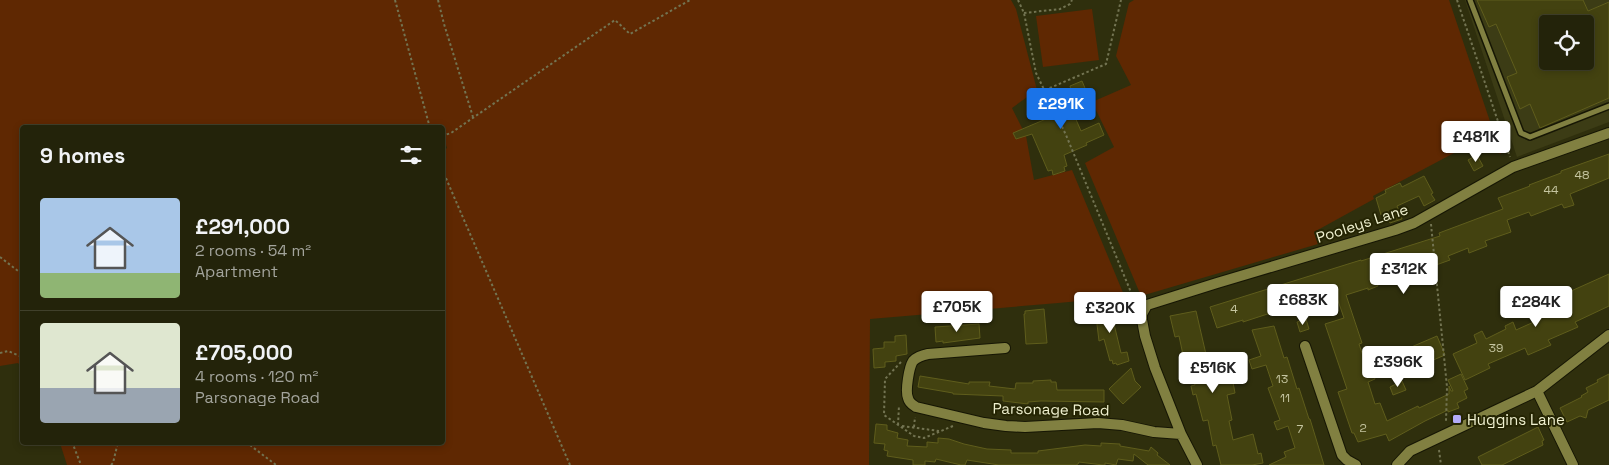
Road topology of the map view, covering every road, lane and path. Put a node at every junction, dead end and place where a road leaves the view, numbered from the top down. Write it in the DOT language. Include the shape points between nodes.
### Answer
graph roads {
  1 [pos="395,0"];
  2 [pos="438,0"];
  3 [pos="690,0"];
  4 [pos="1018,0"];
  5 [pos="1072,0"];
  6 [pos="1121,0"];
  7 [pos="1457,0"];
  8 [pos="1470,0"];
  9 [pos="1024,13"];
  10 [pos="1045,90"];
  11 [pos="1609,106"];
  12 [pos="473,117"];
  13 [pos="429,125"];
  14 [pos="1609,133"];
  15 [pos="445,135"];
  16 [pos="1513,167"];
  17 [pos="445,178"];
  18 [pos="1430,214"];
  19 [pos="0,257"];
  20 [pos="20,272"];
  21 [pos="1144,310"];
  22 [pos="1609,335"];
  23 [pos="1305,346"];
  24 [pos="1005,348"];
  25 [pos="0,353"];
  26 [pos="20,356"];
  27 [pos="1536,392"];
  28 [pos="899,426"];
  29 [pos="941,431"];
  30 [pos="1181,434"];
  31 [pos="1442,435"];
  32 [pos="73,445"];
  33 [pos="117,445"];
  34 [pos="250,445"];
  35 [pos="272,464"];
  36 [pos="81,465"];
  37 [pos="111,465"];
  38 [pos="276,465"];
  39 [pos="570,465"];
  40 [pos="1196,465"];
  41 [pos="1356,465"];
  42 [pos="1397,465"];
  43 [pos="1441,465"];
  44 [pos="1573,465"];
  1 -- 13 [label="path"];
  2 -- 12 [label="path"];
  3 -- 12 [label="path" via="630,34 616,20"];
  4 -- 9 [label="path"];
  5 -- 9 [label="path" via="1060,8"];
  6 -- 10 [label="path" via="1106,64"];
  7 -- 16 [label="path"];
  8 -- 11 [label="lane" via="1521,133 1530,138"];
  9 -- 10 [label="path" via="1036,73"];
  10 -- 21 [label="path" via="1135,302"];
  12 -- 15 [label="path"];
  14 -- 16 [label="street, Pooleys Lane"];
  16 -- 18 [label="street, Pooleys Lane"];
  17 -- 39 [label="path"];
  18 -- 21 [label="street, Pooleys Lane" via="1395,230 1162,300 1147,305"];
  18 -- 31 [label="path" via="1447,387"];
  19 -- 20 [label="path"];
  21 -- 30 [label="street" via="1145,336"];
  22 -- 27 [label="street"];
  23 -- 41 [label="street" via="1342,455"];
  24 -- 30 [label="street, Parsonage Road" via="919,357 910,370 909,401 916,407 998,425 1025,427 1098,423"];
  25 -- 26 [label="path" via="8,351"];
  27 -- 31 [label="street"];
  27 -- 44 [label="street"];
  28 -- 29 [label="path"];
  30 -- 40 [label="street"];
  31 -- 42 [label="street" via="1410,451"];
  31 -- 43 [label="path"];
  32 -- 36 [label="path"];
  33 -- 37 [label="path"];
  34 -- 35 [label="path"];
  35 -- 38 [label="path"];
}
